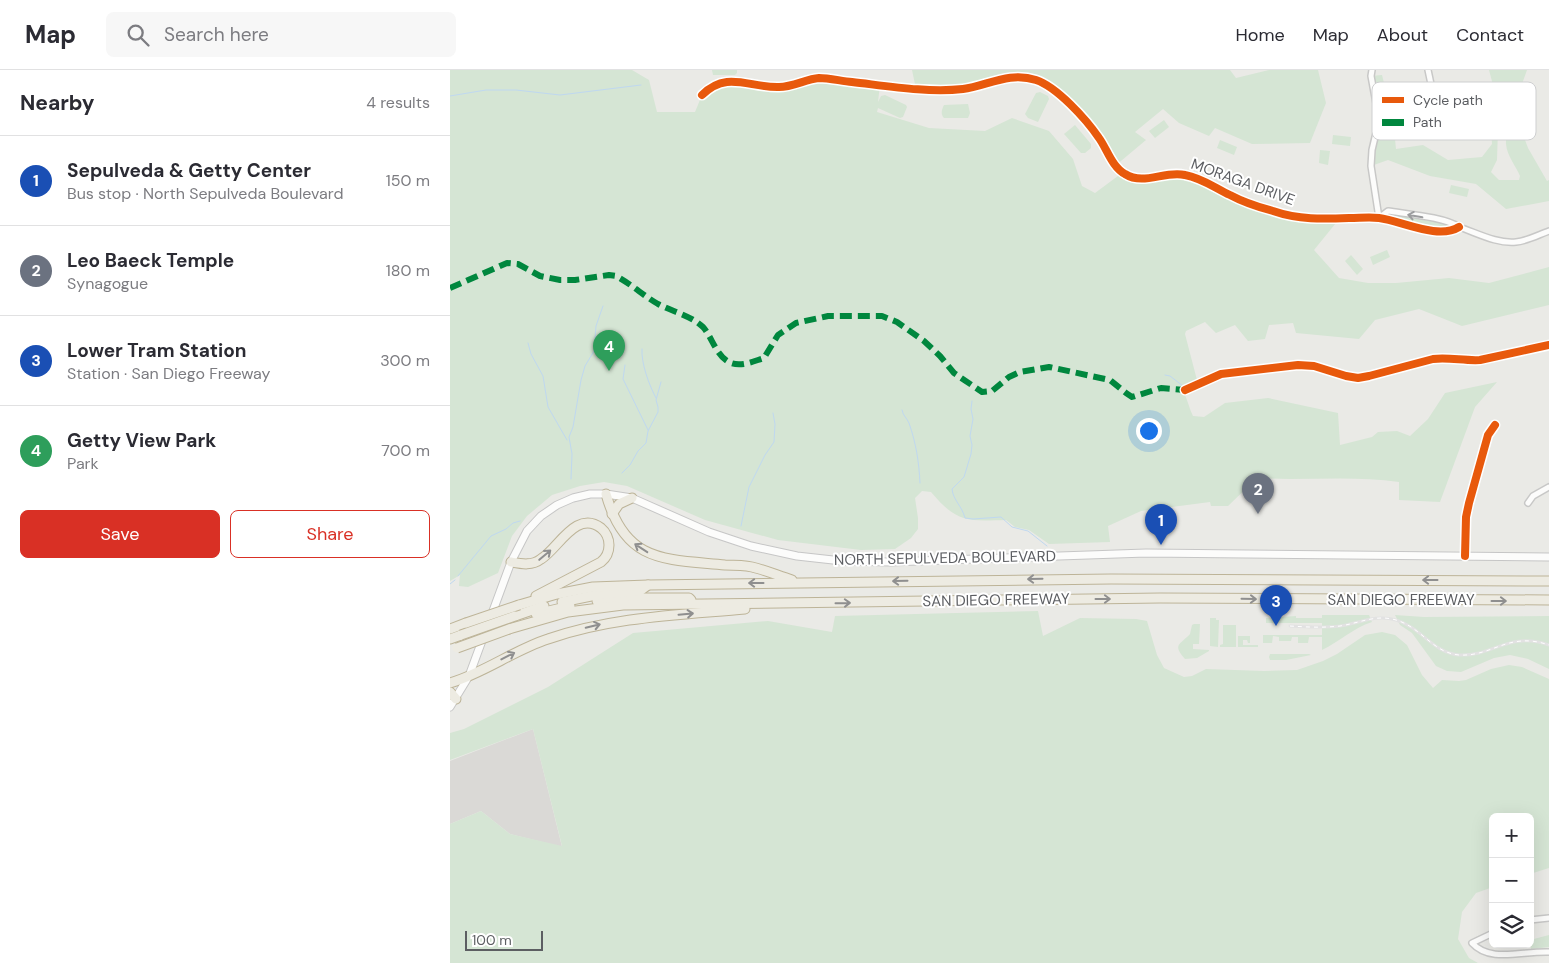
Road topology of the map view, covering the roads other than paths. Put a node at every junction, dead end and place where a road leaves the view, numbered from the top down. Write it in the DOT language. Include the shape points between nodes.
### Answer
graph roads {
  1 [pos="702,95"];
  2 [pos="1374,140"];
  3 [pos="1378,218"];
  4 [pos="1459,227"];
  5 [pos="1549,231"];
  6 [pos="1549,345"];
  7 [pos="1185,390"];
  8 [pos="1495,425"];
  9 [pos="1549,487"];
  10 [pos="606,494"];
  11 [pos="632,498"];
  12 [pos="1528,503"];
  13 [pos="612,514"];
  14 [pos="1465,556"];
  15 [pos="1549,557"];
  16 [pos="511,562"];
  17 [pos="1549,581"];
  18 [pos="802,583"];
  19 [pos="648,585"];
  20 [pos="1549,600"];
  21 [pos="807,603"];
  22 [pos="518,605"];
  23 [pos="512,622"];
  24 [pos="450,629"];
  25 [pos="455,643"];
  26 [pos="469,676"];
  27 [pos="450,683"];
  28 [pos="452,699"];
  29 [pos="1549,918"];
  30 [pos="1534,920"];
  31 [pos="1489,935"];
  32 [pos="1549,952"];
  33 [pos="1486,958"];
  34 [pos="1509,961"];
  1 -- 3 [label="street, MORAGA DRIVE" via="718,82 730,80 778,87 818,78 916,89 964,89 1022,77 1052,87 1098,137 1115,166 1132,178 1186,175 1274,212 1305,219"];
  2 -- 3 [label="street" via="1371,166"];
  3 -- 4 [label="street, MORAGA DRIVE" via="1437,231 1453,231"];
  4 -- 3 [label="street, MORAGA DRIVE, one-way" via="1454,223 1388,211"];
  4 -- 5 [label="street, MORAGA DRIVE" via="1503,242 1526,240"];
  6 -- 7 [label="street" via="1480,360 1433,359 1358,378 1306,365 1221,374"];
  8 -- 14 [label="street" via="1488,435 1468,503"];
  9 -- 12 [label="street" via="1533,496"];
  10 -- 11 [label="main road, NORTH SEPULVEDA BOULEVARD"];
  10 -- 13 [label="highway"];
  10 -- 16 [label="main road, NORTH SEPULVEDA BOULEVARD" via="573,498 549,510 527,531"];
  11 -- 13 [label="highway" via="623,501"];
  11 -- 14 [label="main road, NORTH SEPULVEDA BOULEVARD" via="744,544 797,556 842,561 1146,552"];
  18 -- 13 [label="highway, one-way" via="752,567 657,556 628,538"];
  14 -- 15 [label="main road, NORTH SEPULVEDA BOULEVARD"];
  16 -- 22 [label="highway, one-way" via="527,564 541,560 580,524 599,527 609,543 606,556 598,565"];
  16 -- 26 [label="main road, NORTH SEPULVEDA BOULEVARD"];
  17 -- 18 [label="highway, SAN DIEGO FREEWAY, one-way" via="1062,579"];
  18 -- 19 [label="highway, SAN DIEGO FREEWAY, one-way"];
  19 -- 22 [label="highway, SAN DIEGO FREEWAY" via="593,588"];
  19 -- 23 [label="highway" via="640,591 596,595 550,605"];
  21 -- 20 [label="highway, SAN DIEGO FREEWAY, one-way" via="1200,598"];
  21 -- 23 [label="highway, SAN DIEGO FREEWAY" via="603,606"];
  26 -- 21 [label="highway, one-way" via="534,644 601,624"];
  22 -- 24 [label="highway, SAN DIEGO FREEWAY, bridge"];
  23 -- 25 [label="highway, SAN DIEGO FREEWAY, bridge"];
  23 -- 25 [label="highway, bridge"];
  26 -- 27 [label="highway"];
  26 -- 28 [label="main road, NORTH SEPULVEDA BOULEVARD"];
  29 -- 30 [label="street"];
  31 -- 33 [label="street" via="1472,943"];
  32 -- 34 [label="street"];
}
